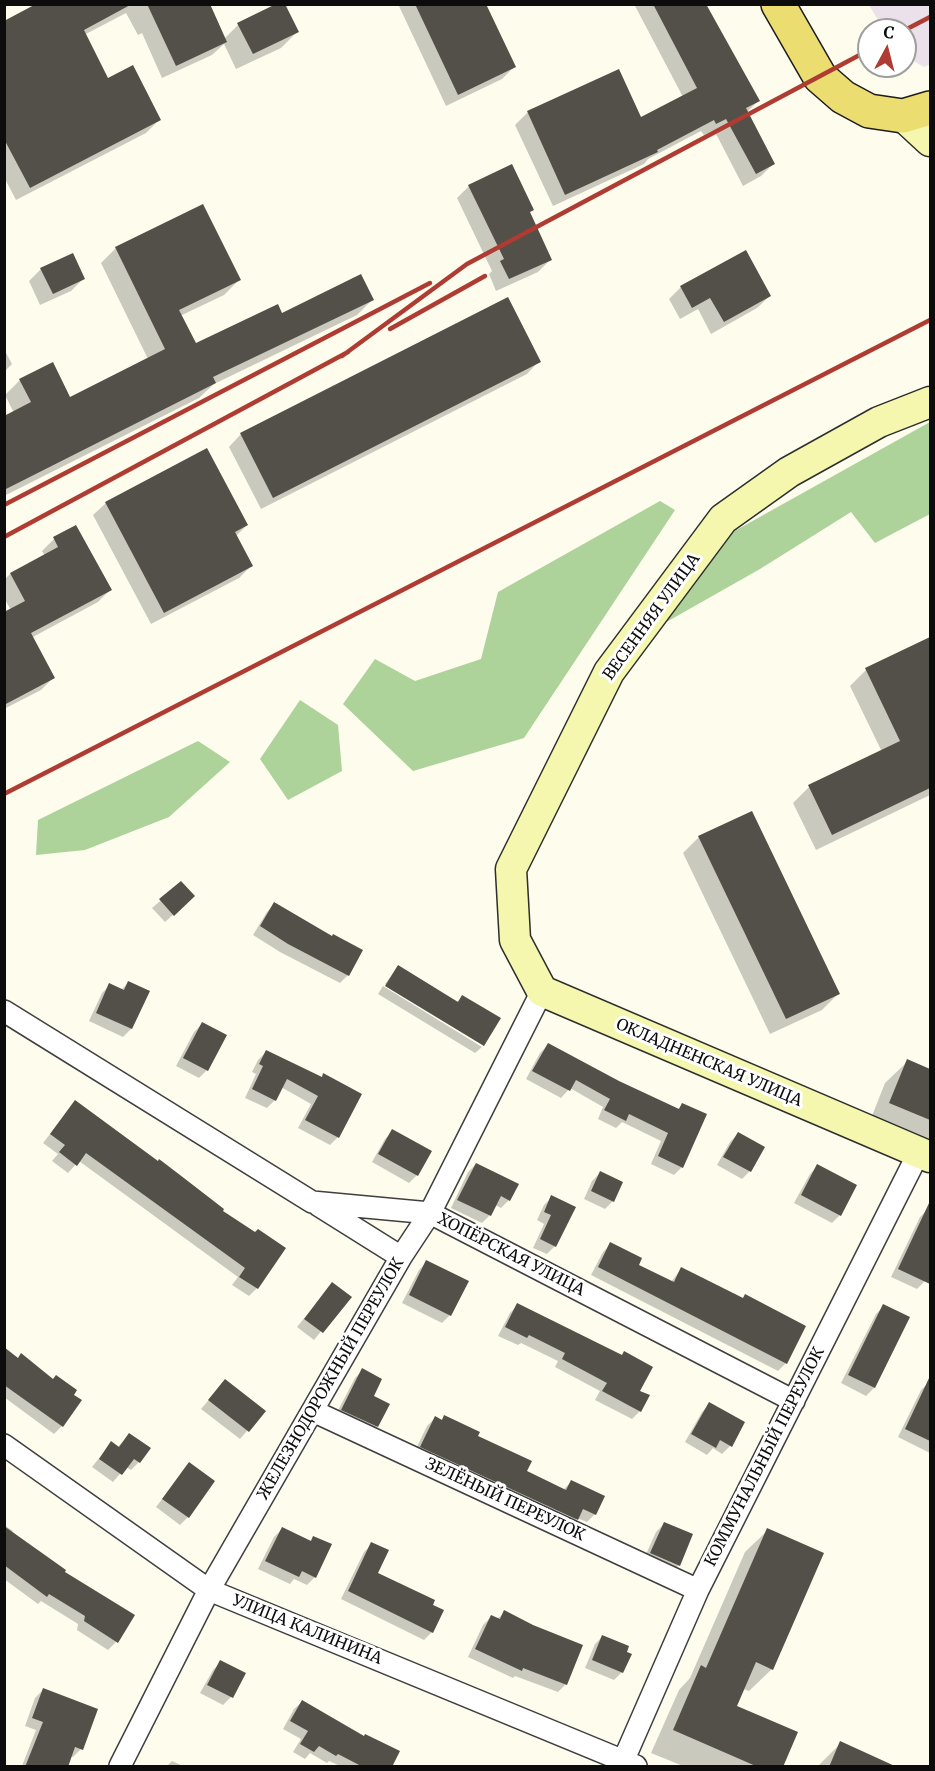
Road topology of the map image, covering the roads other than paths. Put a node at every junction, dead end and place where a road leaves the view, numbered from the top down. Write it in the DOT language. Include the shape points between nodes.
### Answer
graph roads {
  1 [pos="778,4"];
  2 [pos="917,112"];
  3 [pos="930,141"];
  4 [pos="930,402"];
  5 [pos="542,991"];
  6 [pos="4,1011"];
  7 [pos="925,1155"];
  8 [pos="312,1202"];
  9 [pos="430,1213"];
  10 [pos="401,1257"];
  11 [pos="794,1401"];
  12 [pos="313,1411"];
  13 [pos="4,1445"];
  14 [pos="209,1590"];
  15 [pos="698,1590"];
  16 [pos="627,1765"];
  17 [pos="120,1767"];
  1 -- 2 [label="main road" via="820,77 843,97 868,111"];
  2 -- 3 [label="main road"];
  4 -- 5 [label="main road, ВЕСЕННЯЯ УЛИЦА" via="879,422 789,472 723,519 609,672 511,869 515,940"];
  5 -- 7 [label="main road, ОКЛАДНЕНСКАЯ УЛИЦА"];
  5 -- 9 [label="street, ЖЕЛЕЗНОДОРОЖНЫЙ ПЕРЕУЛОК"];
  6 -- 8 [label="street, ХОПЁРСКАЯ УЛИЦА"];
  7 -- 11 [label="street, КОММУНАЛЬНЫЙ ПЕРЕУЛОК"];
  8 -- 9 [label="street, ХОПЁРСКАЯ УЛИЦА"];
  8 -- 10 [label="street"];
  9 -- 10 [label="street, ЖЕЛЕЗНОДОРОЖНЫЙ ПЕРЕУЛОК"];
  9 -- 11 [label="street, ХОПЁРСКАЯ УЛИЦА"];
  10 -- 12 [label="street, ЖЕЛЕЗНОДОРОЖНЫЙ ПЕРЕУЛОК"];
  11 -- 15 [label="street, КОММУНАЛЬНЫЙ ПЕРЕУЛОК"];
  12 -- 14 [label="street, ЖЕЛЕЗНОДОРОЖНЫЙ ПЕРЕУЛОК"];
  12 -- 15 [label="street, ЗЕЛЁНЫЙ ПЕРЕУЛОК"];
  13 -- 14 [label="street, УЛИЦА КАЛИНИНА"];
  14 -- 16 [label="street, УЛИЦА КАЛИНИНА"];
  14 -- 17 [label="street, ЖЕЛЕЗНОДОРОЖНЫЙ ПЕРЕУЛОК"];
  15 -- 16 [label="street, КОММУНАЛЬНЫЙ ПЕРЕУЛОК"];
}
